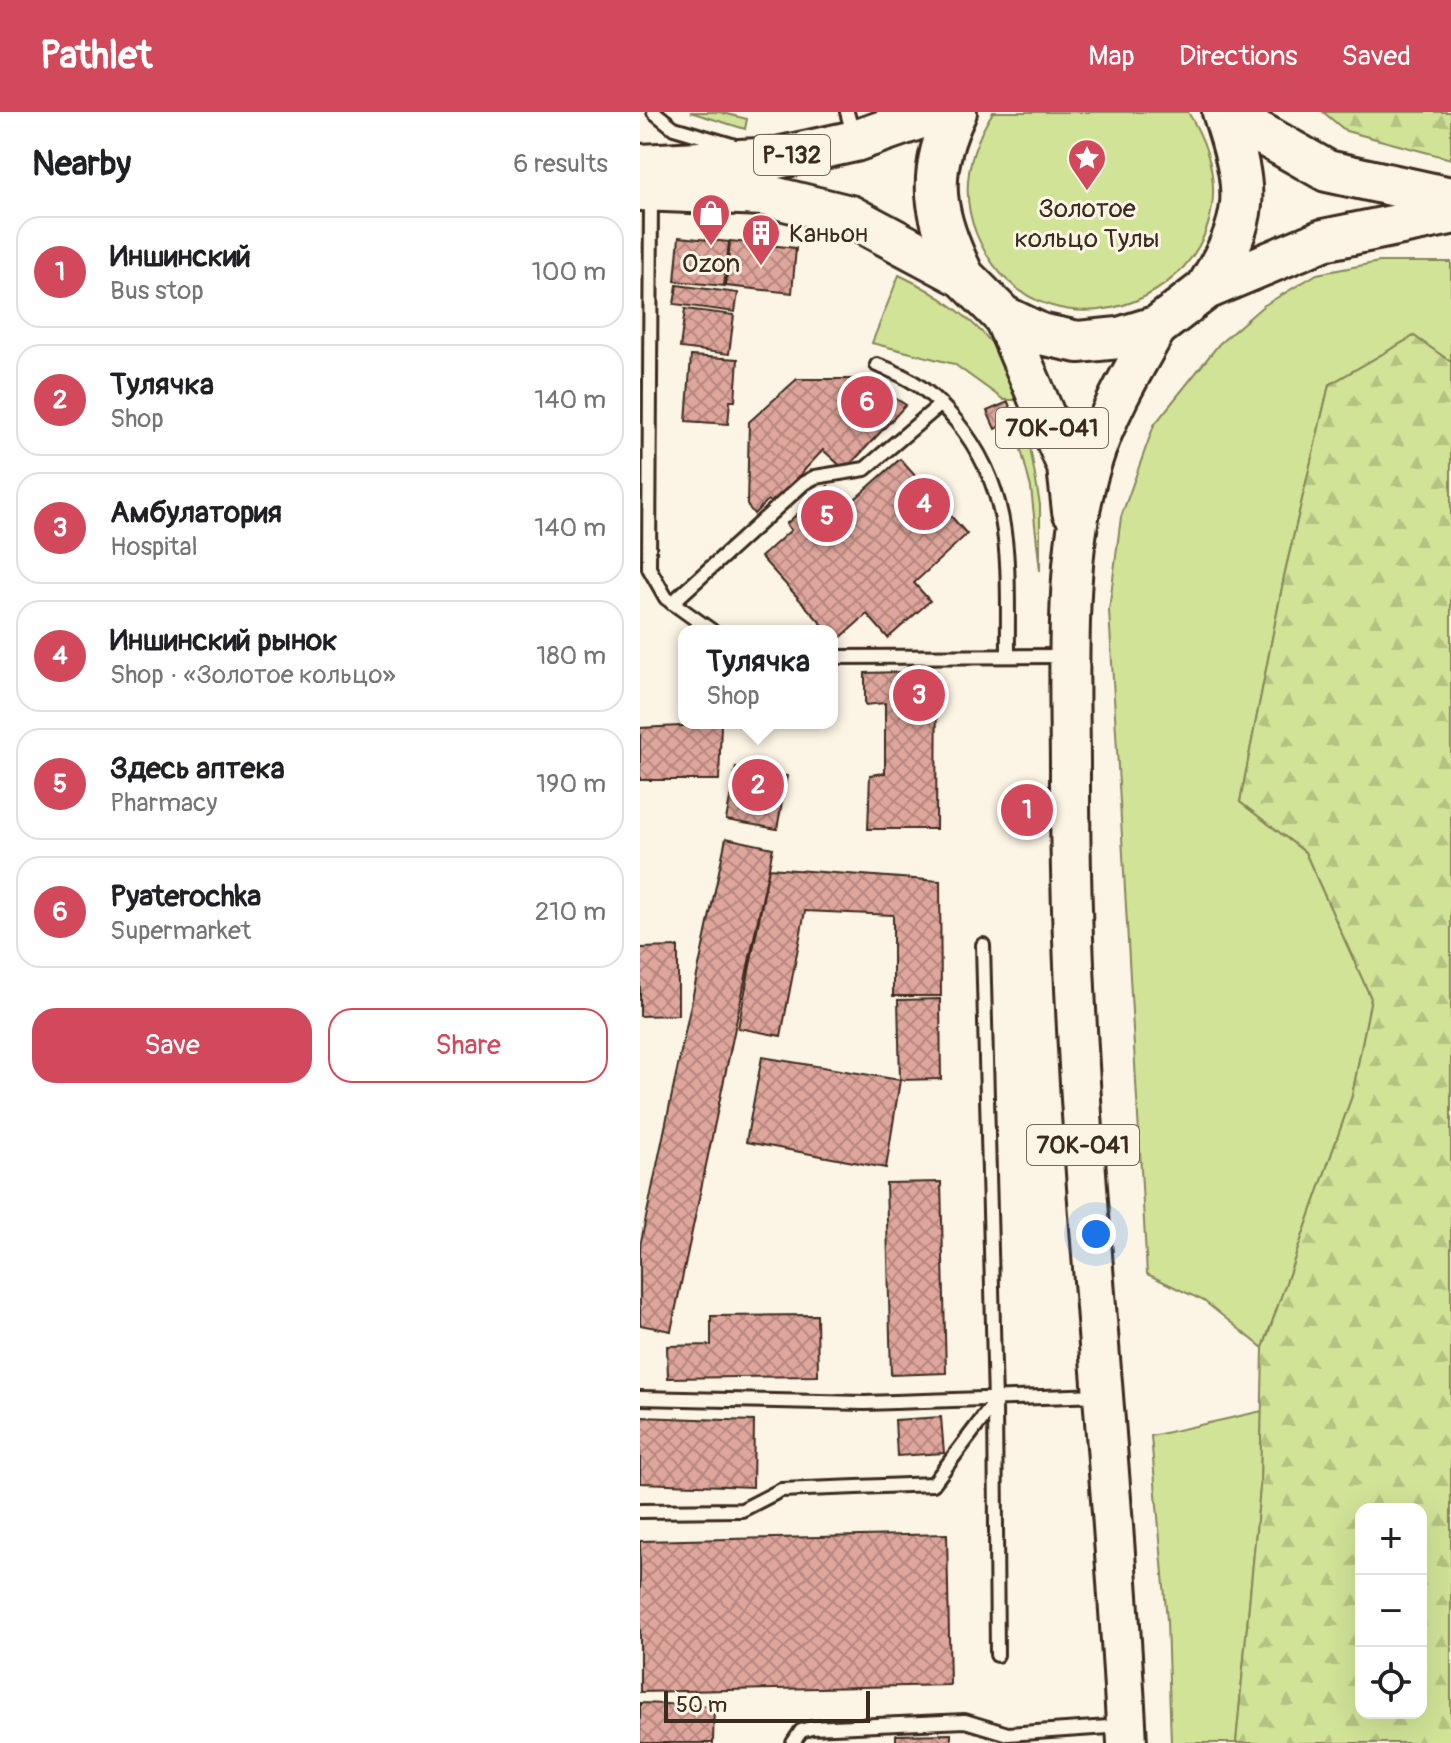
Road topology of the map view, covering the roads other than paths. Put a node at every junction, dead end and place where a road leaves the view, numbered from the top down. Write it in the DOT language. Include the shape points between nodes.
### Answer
graph roads {
  1 [pos="654,112"];
  2 [pos="938,112"];
  3 [pos="956,112"];
  4 [pos="1223,112"];
  5 [pos="640,113"];
  6 [pos="851,127"];
  7 [pos="777,158"];
  8 [pos="644,182"];
  9 [pos="1451,198"];
  10 [pos="1451,214"];
  11 [pos="964,277"];
  12 [pos="1206,289"];
  13 [pos="1003,316"];
  14 [pos="1158,326"];
  15 [pos="877,365"];
  16 [pos="941,404"];
  17 [pos="1076,546"];
  18 [pos="672,603"];
  19 [pos="703,625"];
  20 [pos="1008,656"];
  21 [pos="1070,656"];
  22 [pos="838,657"];
  23 [pos="983,945"];
  24 [pos="1104,1395"];
  25 [pos="640,1398"];
  26 [pos="995,1402"];
  27 [pos="640,1511"];
  28 [pos="997,1655"];
  29 [pos="1126,1734"];
  30 [pos="793,1743"];
  1 -- 5 [label="lane"];
  1 -- 7 [label="lane" via="674,128"];
  2 -- 6 [label="highway, Р-132"];
  3 -- 11 [label="highway, Р-132" via="937,169 936,203 942,235"];
  4 -- 9 [label="highway, Р-132" via="1327,171"];
  4 -- 12 [label="highway, Р-132" via="1242,171 1242,209 1231,248"];
  6 -- 7 [label="highway, Р-132"];
  7 -- 8 [label="highway, Р-132"];
  8 -- 11 [label="highway, Р-132" via="764,195 850,216"];
  8 -- 18 [label="lane" via="647,552 652,579"];
  10 -- 12 [label="highway, Р-132" via="1323,240"];
  11 -- 13 [label="highway, Р-132"];
  12 -- 14 [label="highway, Р-132"];
  13 -- 14 [label="highway, Р-132" via="1040,334 1078,342 1119,338"];
  13 -- 17 [label="main road, 70К-041" via="1067,467"];
  14 -- 17 [label="main road, 70К-041" via="1114,405 1091,464"];
  15 -- 16 [label="lane" via="913,379"];
  16 -- 18 [label="lane" via="865,469 804,483"];
  16 -- 20 [label="lane" via="977,450 1002,505"];
  17 -- 21 [label="main road, 70К-041"];
  18 -- 19 [label="lane"];
  20 -- 21 [label="lane"];
  20 -- 22 [label="lane"];
  21 -- 24 [label="main road, 70К-041" via="1078,1067"];
  23 -- 26 [label="lane"];
  24 -- 26 [label="lane"];
  24 -- 29 [label="main road, 70К-041"];
  25 -- 26 [label="lane"];
  26 -- 27 [label="lane" via="933,1484 781,1490 742,1510"];
  26 -- 28 [label="lane"];
  29 -- 30 [label="lane" via="1008,1734 965,1721 811,1728 801,1731"];
}
